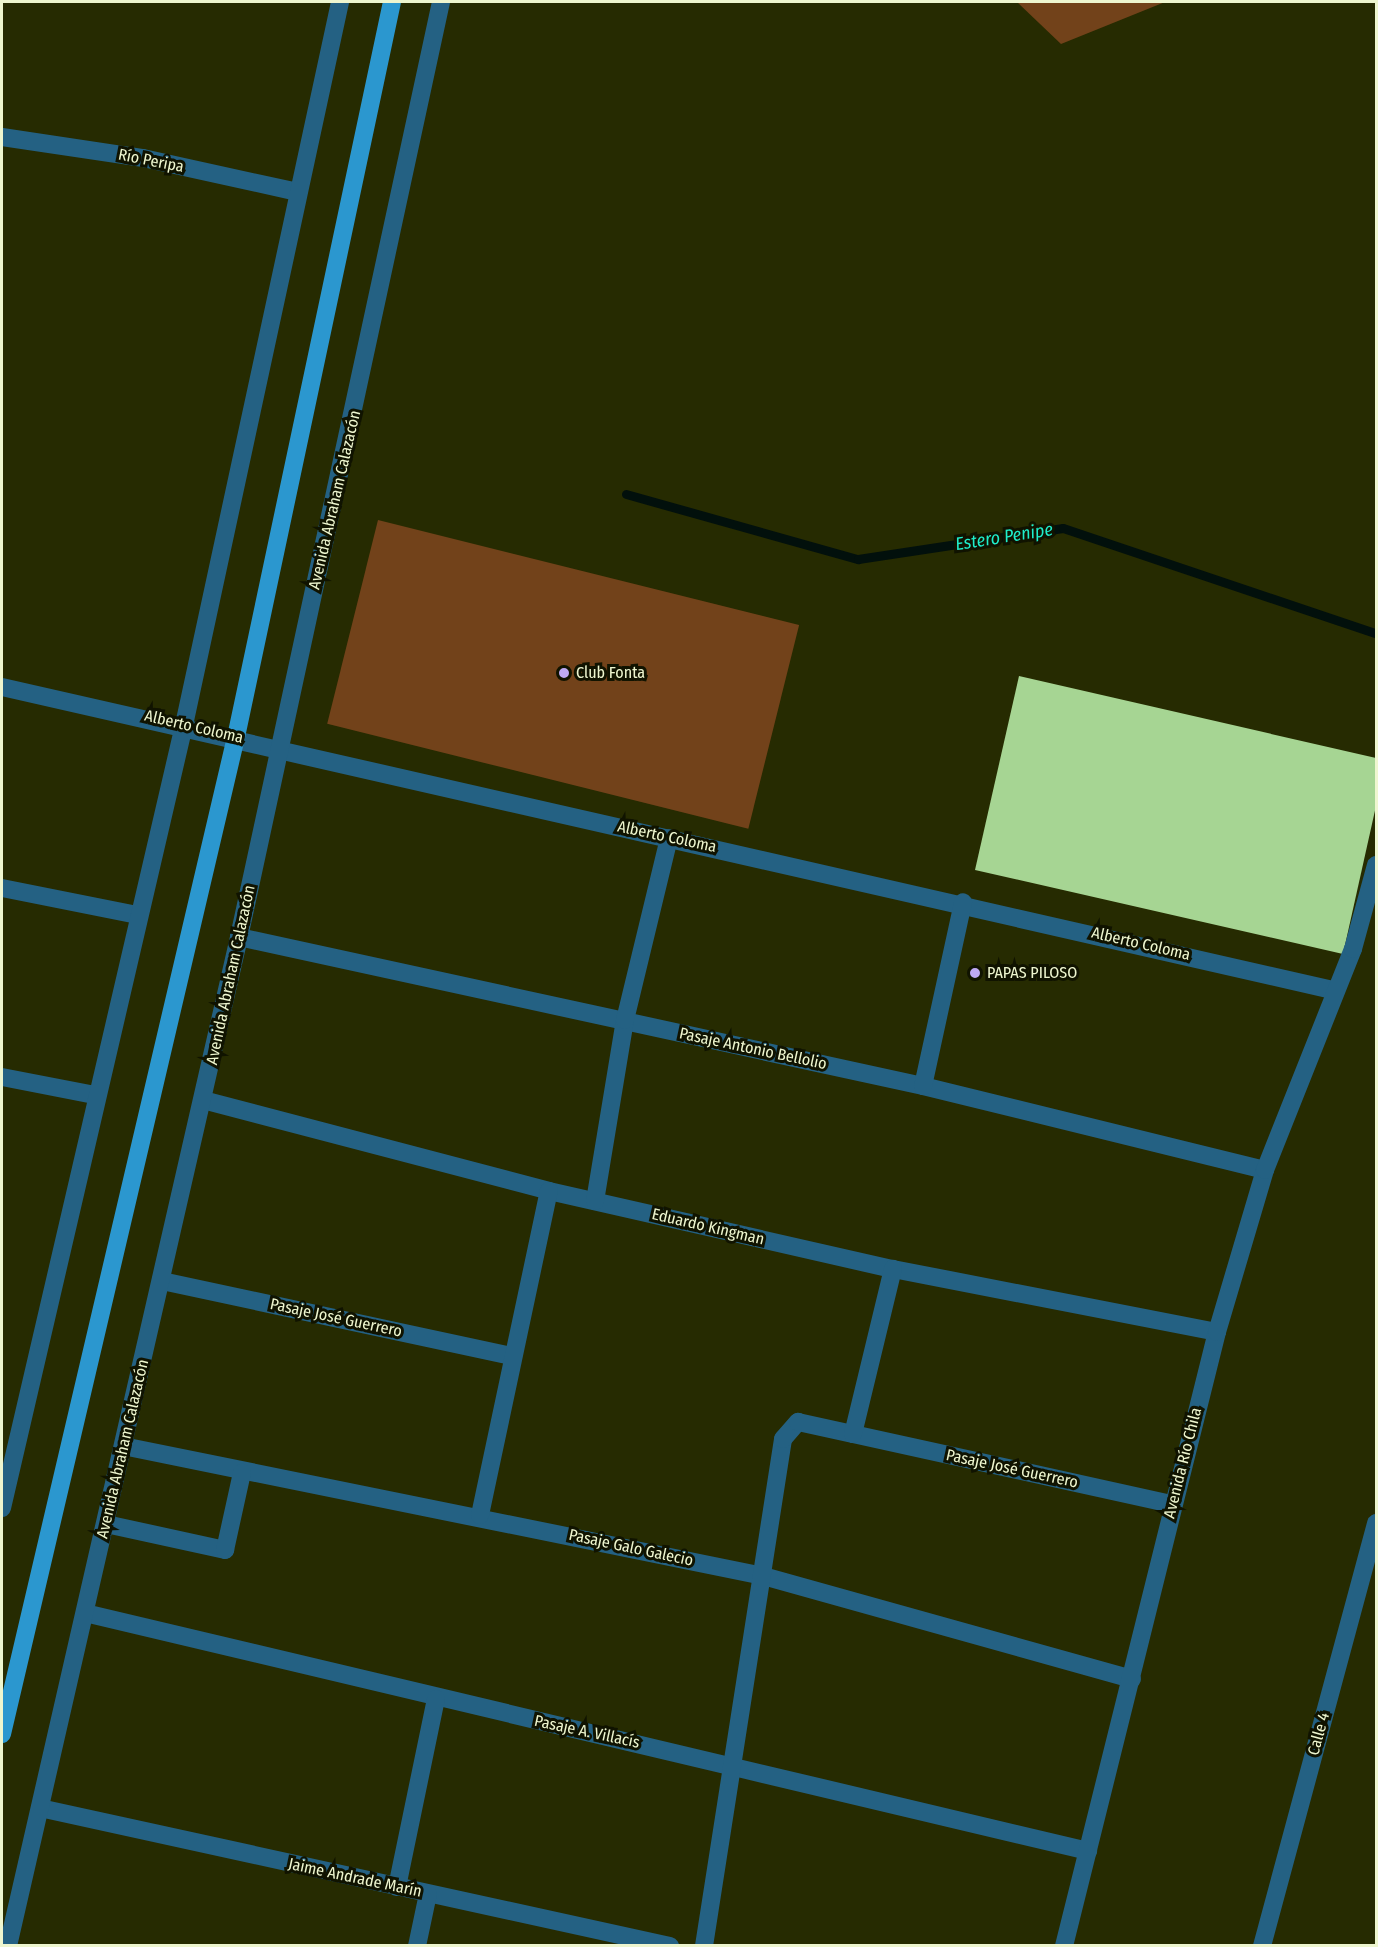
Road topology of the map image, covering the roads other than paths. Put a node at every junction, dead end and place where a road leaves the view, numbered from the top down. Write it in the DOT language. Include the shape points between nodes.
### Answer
graph roads {
  1 [pos="338,2"];
  2 [pos="392,2"];
  3 [pos="441,2"];
  4 [pos="2,137"];
  5 [pos="298,192"];
  6 [pos="2,687"];
  7 [pos="184,725"];
  8 [pos="236,737"];
  9 [pos="280,747"];
  10 [pos="669,838"];
  11 [pos="1377,865"];
  12 [pos="2,888"];
  13 [pos="963,902"];
  14 [pos="137,915"];
  15 [pos="239,937"];
  16 [pos="1332,990"];
  17 [pos="625,1020"];
  18 [pos="2,1077"];
  19 [pos="922,1086"];
  20 [pos="95,1095"];
  21 [pos="203,1100"];
  22 [pos="1265,1170"];
  23 [pos="549,1191"];
  24 [pos="595,1201"];
  25 [pos="893,1269"];
  26 [pos="162,1281"];
  27 [pos="1217,1332"];
  28 [pos="511,1356"];
  29 [pos="853,1434"];
  30 [pos="123,1446"];
  31 [pos="242,1473"];
  32 [pos="1172,1504"];
  33 [pos="2,1508"];
  34 [pos="480,1515"];
  35 [pos="1377,1523"];
  36 [pos="106,1524"];
  37 [pos="1374,1542"];
  38 [pos="763,1576"];
  39 [pos="85,1613"];
  40 [pos="1132,1679"];
  41 [pos="436,1699"];
  42 [pos="2,1734"];
  43 [pos="736,1764"];
  44 [pos="40,1808"];
  45 [pos="1089,1851"];
  46 [pos="396,1887"];
  47 [pos="428,1894"];
  48 [pos="8,1946"];
  49 [pos="417,1946"];
  50 [pos="670,1946"];
  51 [pos="704,1946"];
  52 [pos="1064,1946"];
  53 [pos="1262,1946"];
  1 -- 5 [label="street"];
  2 -- 8 [label="main road"];
  3 -- 9 [label="street, Avenida Abraham Calazacón"];
  4 -- 5 [label="street, Río Peripa" via="143,158"];
  5 -- 7 [label="street"];
  6 -- 7 [label="street, Alberto Coloma"];
  7 -- 8 [label="street, Alberto Coloma"];
  7 -- 14 [label="street"];
  8 -- 9 [label="street, Alberto Coloma"];
  8 -- 42 [label="main road"];
  9 -- 10 [label="street, Alberto Coloma"];
  9 -- 15 [label="street, Avenida Abraham Calazacón"];
  10 -- 13 [label="street, Alberto Coloma"];
  10 -- 17 [label="street"];
  11 -- 16 [label="street, Avenida Río Chila" via="1353,949"];
  12 -- 14 [label="street"];
  13 -- 16 [label="street, Alberto Coloma"];
  13 -- 19 [label="street"];
  14 -- 20 [label="street"];
  15 -- 17 [label="street, Pasaje Antonio Bellolio"];
  15 -- 21 [label="street, Avenida Abraham Calazacón"];
  16 -- 22 [label="street, Avenida Río Chila"];
  17 -- 19 [label="street, Pasaje Antonio Bellolio"];
  17 -- 24 [label="street"];
  18 -- 20 [label="street"];
  19 -- 22 [label="street, Pasaje Antonio Bellolio"];
  20 -- 33 [label="street"];
  21 -- 23 [label="street, Eduardo Kingman"];
  21 -- 26 [label="street, Avenida Abraham Calazacón"];
  22 -- 27 [label="street, Avenida Río Chila"];
  23 -- 24 [label="street, Eduardo Kingman"];
  23 -- 28 [label="street"];
  24 -- 25 [label="street, Eduardo Kingman"];
  25 -- 27 [label="street, Eduardo Kingman"];
  25 -- 29 [label="street"];
  26 -- 28 [label="street, Pasaje José Guerrero"];
  26 -- 30 [label="street, Avenida Abraham Calazacón"];
  27 -- 32 [label="street, Avenida Río Chila"];
  28 -- 34 [label="street"];
  29 -- 32 [label="street, Pasaje José Guerrero"];
  29 -- 38 [label="street, Pasaje José Guerrero" via="798,1422 787,1430"];
  30 -- 31 [label="street, Pasaje Galo Galecio"];
  30 -- 36 [label="street, Avenida Abraham Calazacón"];
  31 -- 34 [label="street, Pasaje Galo Galecio"];
  31 -- 36 [label="street" via="225,1550"];
  32 -- 40 [label="street, Avenida Río Chila"];
  34 -- 38 [label="street, Pasaje Galo Galecio"];
  35 -- 37 [label="street, Calle 4"];
  36 -- 39 [label="street, Avenida Abraham Calazacón"];
  37 -- 53 [label="street, Calle 4"];
  38 -- 40 [label="street, Pasaje Galo Galecio"];
  38 -- 43 [label="street, Pasaje José Guerrero"];
  39 -- 41 [label="street, Pasaje A. Villacís"];
  39 -- 44 [label="street, Avenida Abraham Calazacón"];
  40 -- 45 [label="street, Avenida Río Chila"];
  41 -- 43 [label="street, Pasaje A. Villacís"];
  41 -- 46 [label="street"];
  43 -- 45 [label="street, Pasaje A. Villacís"];
  43 -- 51 [label="street, Pasaje José Guerrero"];
  44 -- 46 [label="street, Jaime Andrade Marín"];
  44 -- 48 [label="street, Avenida Abraham Calazacón"];
  45 -- 52 [label="street, Avenida Río Chila"];
  46 -- 47 [label="street, Jaime Andrade Marín"];
  47 -- 49 [label="street"];
  47 -- 50 [label="street, Jaime Andrade Marín"];
}
